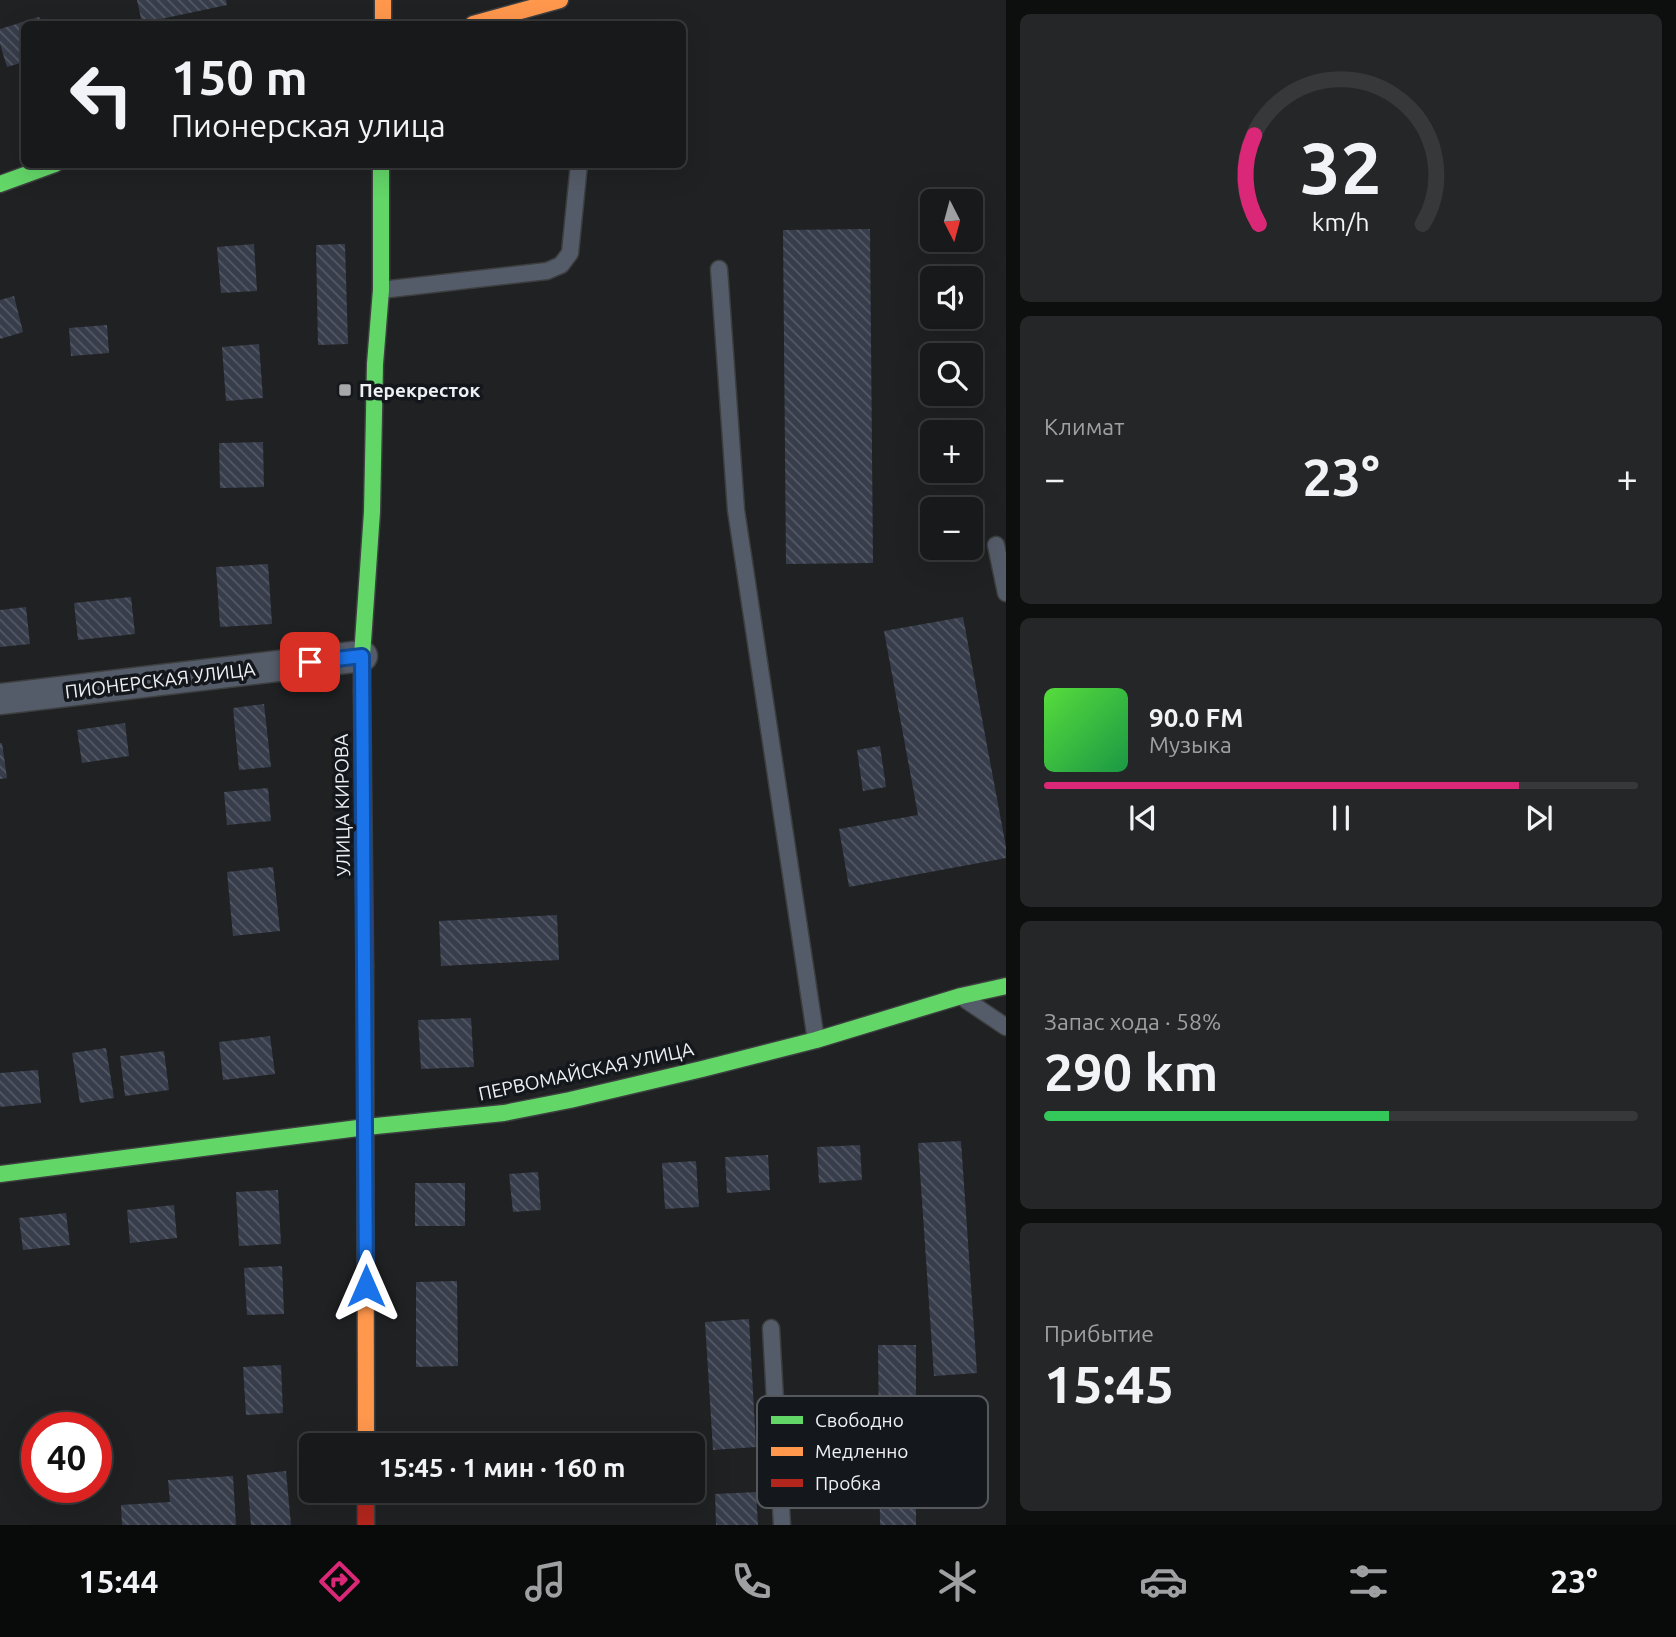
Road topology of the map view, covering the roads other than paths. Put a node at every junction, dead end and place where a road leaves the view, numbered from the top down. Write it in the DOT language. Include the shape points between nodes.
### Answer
graph roads {
  1 [pos="383,0"];
  2 [pos="561,0"];
  3 [pos="502,20"];
  4 [pos="383,21"];
  5 [pos="44,168"];
  6 [pos="381,168"];
  7 [pos="579,168"];
  8 [pos="0,184"];
  9 [pos="719,269"];
  10 [pos="381,290"];
  11 [pos="996,545"];
  12 [pos="1006,593"];
  13 [pos="362,656"];
  14 [pos="0,699"];
  15 [pos="1006,986"];
  16 [pos="961,996"];
  17 [pos="1006,1027"];
  18 [pos="816,1040"];
  19 [pos="366,1127"];
  20 [pos="0,1174"];
  21 [pos="771,1328"];
  22 [pos="775,1396"];
  23 [pos="366,1433"];
  24 [pos="366,1503"];
  25 [pos="366,1525"];
  1 -- 4 [label="street"];
  2 -- 3 [label="street"];
  5 -- 8 [label="street"];
  6 -- 10 [label="street, УЛИЦА КИРОВА"];
  7 -- 10 [label="lane" via="570,253 561,265 547,271"];
  9 -- 18 [label="lane" via="736,510"];
  10 -- 13 [label="street, УЛИЦА КИРОВА"];
  11 -- 12 [label="lane"];
  13 -- 14 [label="street, ПИОНЕРСКАЯ УЛИЦА"];
  13 -- 19 [label="street, УЛИЦА КИРОВА"];
  15 -- 16 [label="street, ПЕРВОМАЙСКАЯ УЛИЦА"];
  16 -- 17 [label="lane"];
  16 -- 18 [label="street, ПЕРВОМАЙСКАЯ УЛИЦА"];
  18 -- 19 [label="street, ПЕРВОМАЙСКАЯ УЛИЦА" via="504,1113"];
  19 -- 20 [label="street, ПЕРВОМАЙСКАЯ УЛИЦА"];
  19 -- 23 [label="street, УЛИЦА КИРОВА"];
  21 -- 22 [label="lane"];
  24 -- 25 [label="street"];
}
